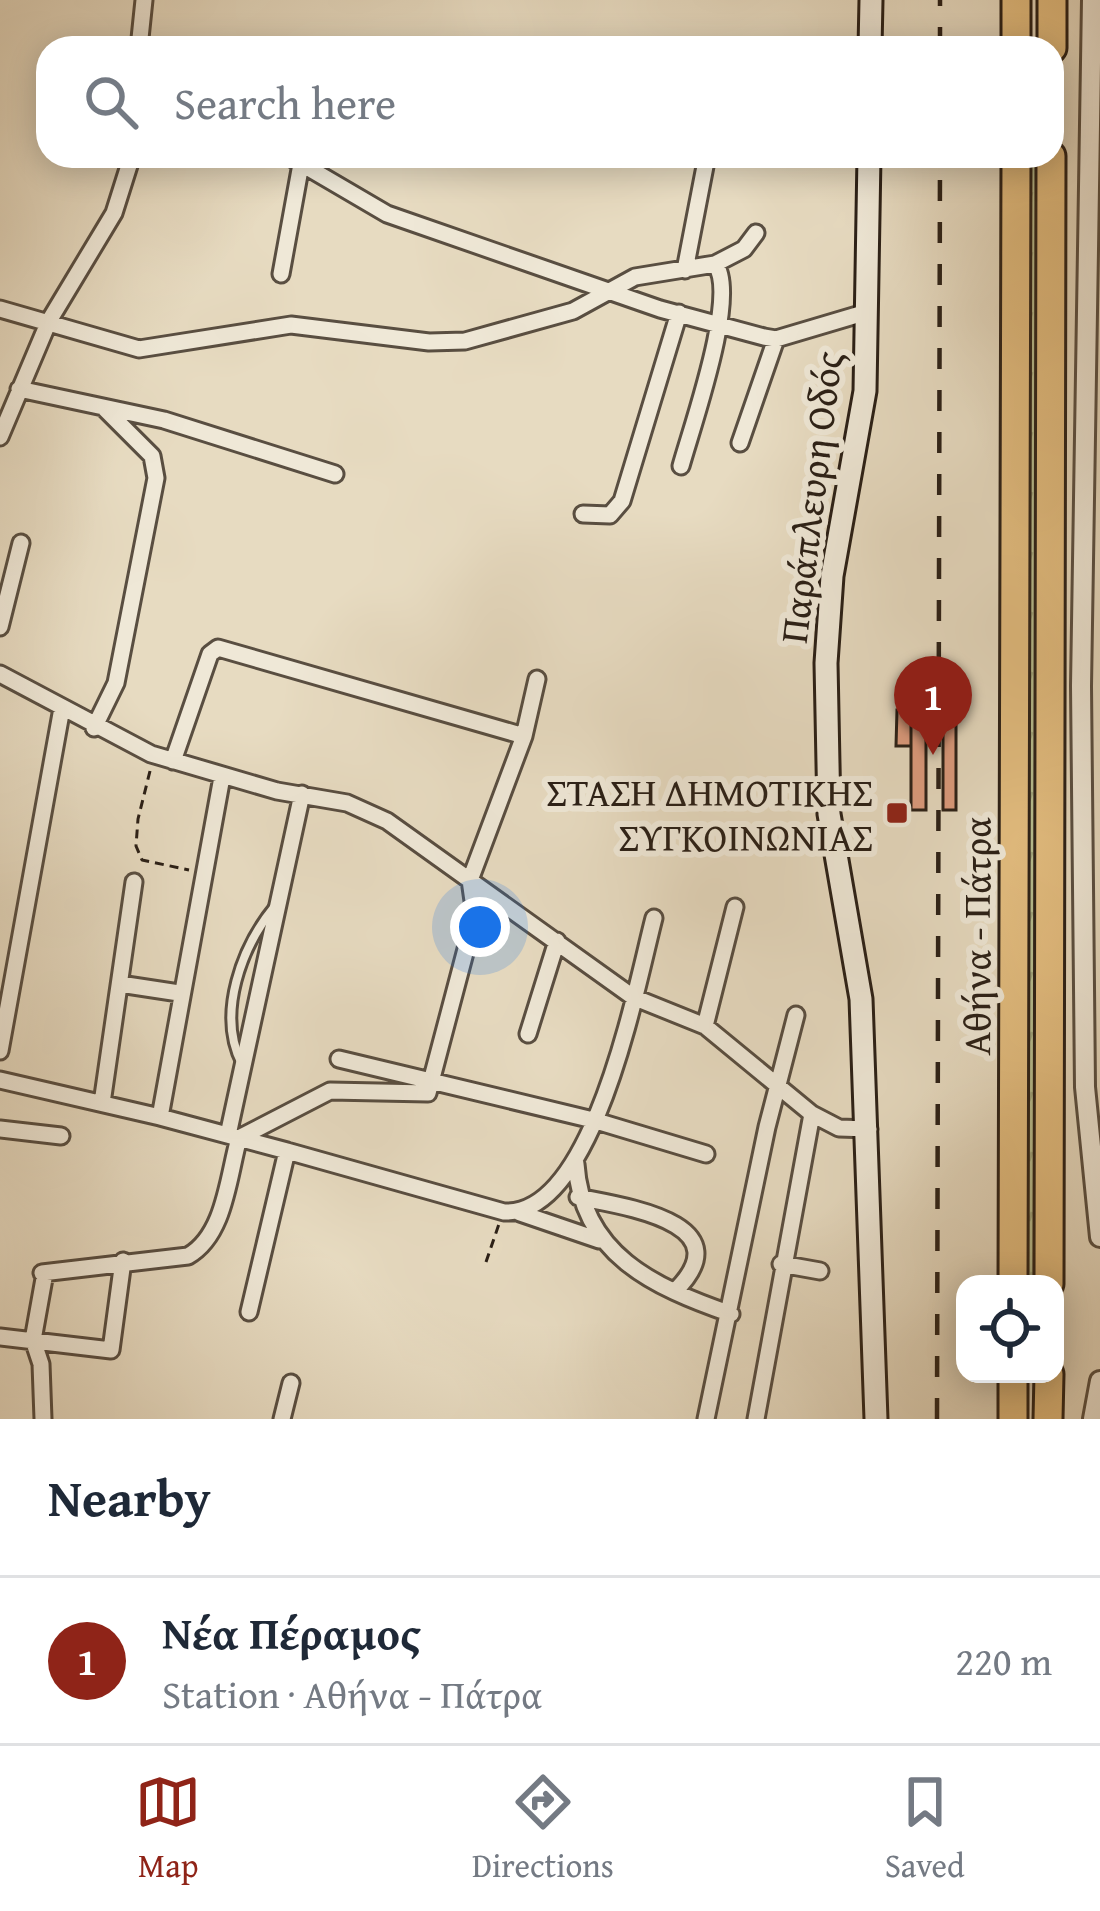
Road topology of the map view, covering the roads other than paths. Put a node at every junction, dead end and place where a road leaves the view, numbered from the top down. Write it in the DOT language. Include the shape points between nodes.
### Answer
graph roads {
  1 [pos="143,0"];
  2 [pos="871,0"];
  3 [pos="1016,0"];
  4 [pos="1052,0"];
  5 [pos="1092,0"];
  6 [pos="140,36"];
  7 [pos="870,36"];
  8 [pos="1016,36"];
  9 [pos="1052,36"];
  10 [pos="1095,93"];
  11 [pos="128,168"];
  12 [pos="293,168"];
  13 [pos="308,168"];
  14 [pos="704,168"];
  15 [pos="869,168"];
  16 [pos="1016,168"];
  17 [pos="1052,168"];
  18 [pos="756,233"];
  19 [pos="716,264"];
  20 [pos="685,270"];
  21 [pos="281,274"];
  22 [pos="610,292"];
  23 [pos="0,309"];
  24 [pos="867,312"];
  25 [pos="679,314"];
  26 [pos="1094,314"];
  27 [pos="50,321"];
  28 [pos="721,325"];
  29 [pos="776,339"];
  30 [pos="19,389"];
  31 [pos="104,409"];
  32 [pos="0,437"];
  33 [pos="740,443"];
  34 [pos="681,466"];
  35 [pos="335,474"];
  36 [pos="1093,501"];
  37 [pos="583,514"];
  38 [pos="22,543"];
  39 [pos="0,627"];
  40 [pos="0,674"];
  41 [pos="537,679"];
  42 [pos="1091,687"];
  43 [pos="62,708"];
  44 [pos="94,728"];
  45 [pos="524,736"];
  46 [pos="173,761"];
  47 [pos="222,778"];
  48 [pos="302,794"];
  49 [pos="1092,820"];
  50 [pos="470,880"];
  51 [pos="134,882"];
  52 [pos="735,907"];
  53 [pos="654,918"];
  54 [pos="556,940"];
  55 [pos="1092,954"];
  56 [pos="120,984"];
  57 [pos="179,993"];
  58 [pos="633,997"];
  59 [pos="796,1015"];
  60 [pos="705,1025"];
  61 [pos="528,1034"];
  62 [pos="0,1051"];
  63 [pos="339,1059"];
  64 [pos="0,1080"];
  65 [pos="434,1083"];
  66 [pos="776,1088"];
  67 [pos="1093,1088"];
  68 [pos="101,1103"];
  69 [pos="812,1114"];
  70 [pos="160,1117"];
  71 [pos="593,1120"];
  72 [pos="869,1129"];
  73 [pos="0,1130"];
  74 [pos="1013,1134"];
  75 [pos="61,1136"];
  76 [pos="234,1137"];
  77 [pos="1049,1142"];
  78 [pos="287,1151"];
  79 [pos="706,1154"];
  80 [pos="576,1164"];
  81 [pos="1095,1180"];
  82 [pos="995,1191"];
  83 [pos="578,1197"];
  84 [pos="512,1212"];
  85 [pos="1065,1214"];
  86 [pos="1100,1238"];
  87 [pos="607,1245"];
  88 [pos="123,1261"];
  89 [pos="781,1264"];
  90 [pos="820,1271"];
  91 [pos="1013,1275"];
  92 [pos="1049,1275"];
  93 [pos="675,1291"];
  94 [pos="249,1312"];
  95 [pos="731,1314"];
  96 [pos="0,1337"];
  97 [pos="32,1340"];
  98 [pos="1100,1381"];
  99 [pos="291,1383"];
  100 [pos="1013,1383"];
  101 [pos="1048,1383"];
  102 [pos="43,1419"];
  103 [pos="282,1419"];
  104 [pos="706,1419"];
  105 [pos="756,1419"];
  106 [pos="876,1419"];
  107 [pos="1012,1419"];
  108 [pos="1048,1419"];
  109 [pos="1093,1419"];
  1 -- 6 [label="street"];
  2 -- 7 [label="main road"];
  3 -- 8 [label="highway"];
  4 -- 9 [label="highway"];
  5 -- 10 [label="street"];
  10 -- 26 [label="street"];
  11 -- 27 [label="street" via="113,213"];
  12 -- 21 [label="street"];
  13 -- 22 [label="street" via="387,214"];
  14 -- 20 [label="street"];
  15 -- 24 [label="main road, Παράπλευρη Οδός"];
  16 -- 74 [label="highway, Αθήνα - Πάτρα"];
  17 -- 77 [label="highway, Αθήνα - Πάτρα"];
  18 -- 19 [label="street"];
  19 -- 20 [label="street"];
  19 -- 28 [label="street" via="723,274"];
  20 -- 22 [label="street" via="635,277"];
  22 -- 25 [label="street"];
  22 -- 27 [label="street" via="573,311 446,342 291,326 149,350"];
  23 -- 27 [label="street"];
  24 -- 29 [label="street"];
  24 -- 72 [label="main road, Παράπλευρη Οδός" via="865,391 832,576 826,663 829,814 861,999"];
  25 -- 28 [label="street"];
  25 -- 37 [label="street" via="622,501 610,515"];
  26 -- 36 [label="street"];
  27 -- 30 [label="street"];
  28 -- 29 [label="street"];
  28 -- 34 [label="street"];
  29 -- 33 [label="street"];
  30 -- 31 [label="street"];
  30 -- 32 [label="street"];
  31 -- 35 [label="street"];
  31 -- 44 [label="street" via="152,455 155,478 116,683"];
  36 -- 42 [label="street"];
  38 -- 39 [label="street"];
  40 -- 43 [label="street"];
  41 -- 45 [label="street"];
  42 -- 49 [label="street"];
  43 -- 44 [label="street"];
  43 -- 62 [label="street"];
  44 -- 46 [label="street"];
  45 -- 46 [label="street" via="218,648"];
  45 -- 50 [label="street"];
  46 -- 47 [label="street"];
  47 -- 48 [label="street"];
  47 -- 57 [label="street"];
  48 -- 50 [label="street" via="387,820"];
  48 -- 76 [label="street"];
  49 -- 55 [label="street"];
  50 -- 54 [label="street"];
  50 -- 65 [label="street" via="476,915"];
  51 -- 56 [label="street"];
  52 -- 60 [label="street"];
  53 -- 58 [label="street"];
  54 -- 58 [label="street"];
  54 -- 61 [label="street"];
  55 -- 67 [label="street"];
  56 -- 57 [label="street"];
  56 -- 68 [label="street"];
  57 -- 70 [label="street"];
  58 -- 60 [label="street"];
  58 -- 71 [label="street"];
  59 -- 66 [label="street"];
  60 -- 66 [label="street"];
  63 -- 65 [label="street"];
  64 -- 68 [label="street"];
  65 -- 71 [label="street"];
  65 -- 76 [label="street" via="421,1095 330,1091"];
  66 -- 69 [label="street"];
  66 -- 95 [label="street"];
  67 -- 81 [label="street"];
  68 -- 70 [label="street"];
  69 -- 72 [label="street" via="838,1128"];
  69 -- 89 [label="street"];
  70 -- 76 [label="street"];
  71 -- 79 [label="street"];
  71 -- 80 [label="street"];
  72 -- 106 [label="main road, Παράπλευρη Οδός"];
  73 -- 75 [label="street"];
  74 -- 82 [label="highway"];
  74 -- 91 [label="highway, Αθήνα - Πάτρα"];
  76 -- 78 [label="street"];
  76 -- 88 [label="street" via="204,1247 188,1256"];
  77 -- 85 [label="highway"];
  77 -- 92 [label="highway, Αθήνα - Πάτρα"];
  78 -- 84 [label="street"];
  78 -- 94 [label="street"];
  80 -- 83 [label="street"];
  80 -- 84 [label="street" via="541,1203"];
  81 -- 86 [label="street"];
  83 -- 87 [label="street"];
  83 -- 93 [label="street" via="644,1211 686,1232 691,1270"];
  84 -- 87 [label="street"];
  87 -- 93 [label="street"];
  88 -- 97 [label="street" via="44,1273"];
  88 -- 97 [label="street" via="111,1350"];
  89 -- 90 [label="street"];
  89 -- 105 [label="street"];
  93 -- 95 [label="street"];
  95 -- 104 [label="street"];
  96 -- 97 [label="street"];
  97 -- 102 [label="street"];
  98 -- 109 [label="street"];
  99 -- 103 [label="street"];
  100 -- 107 [label="highway"];
  101 -- 108 [label="highway"];
}
